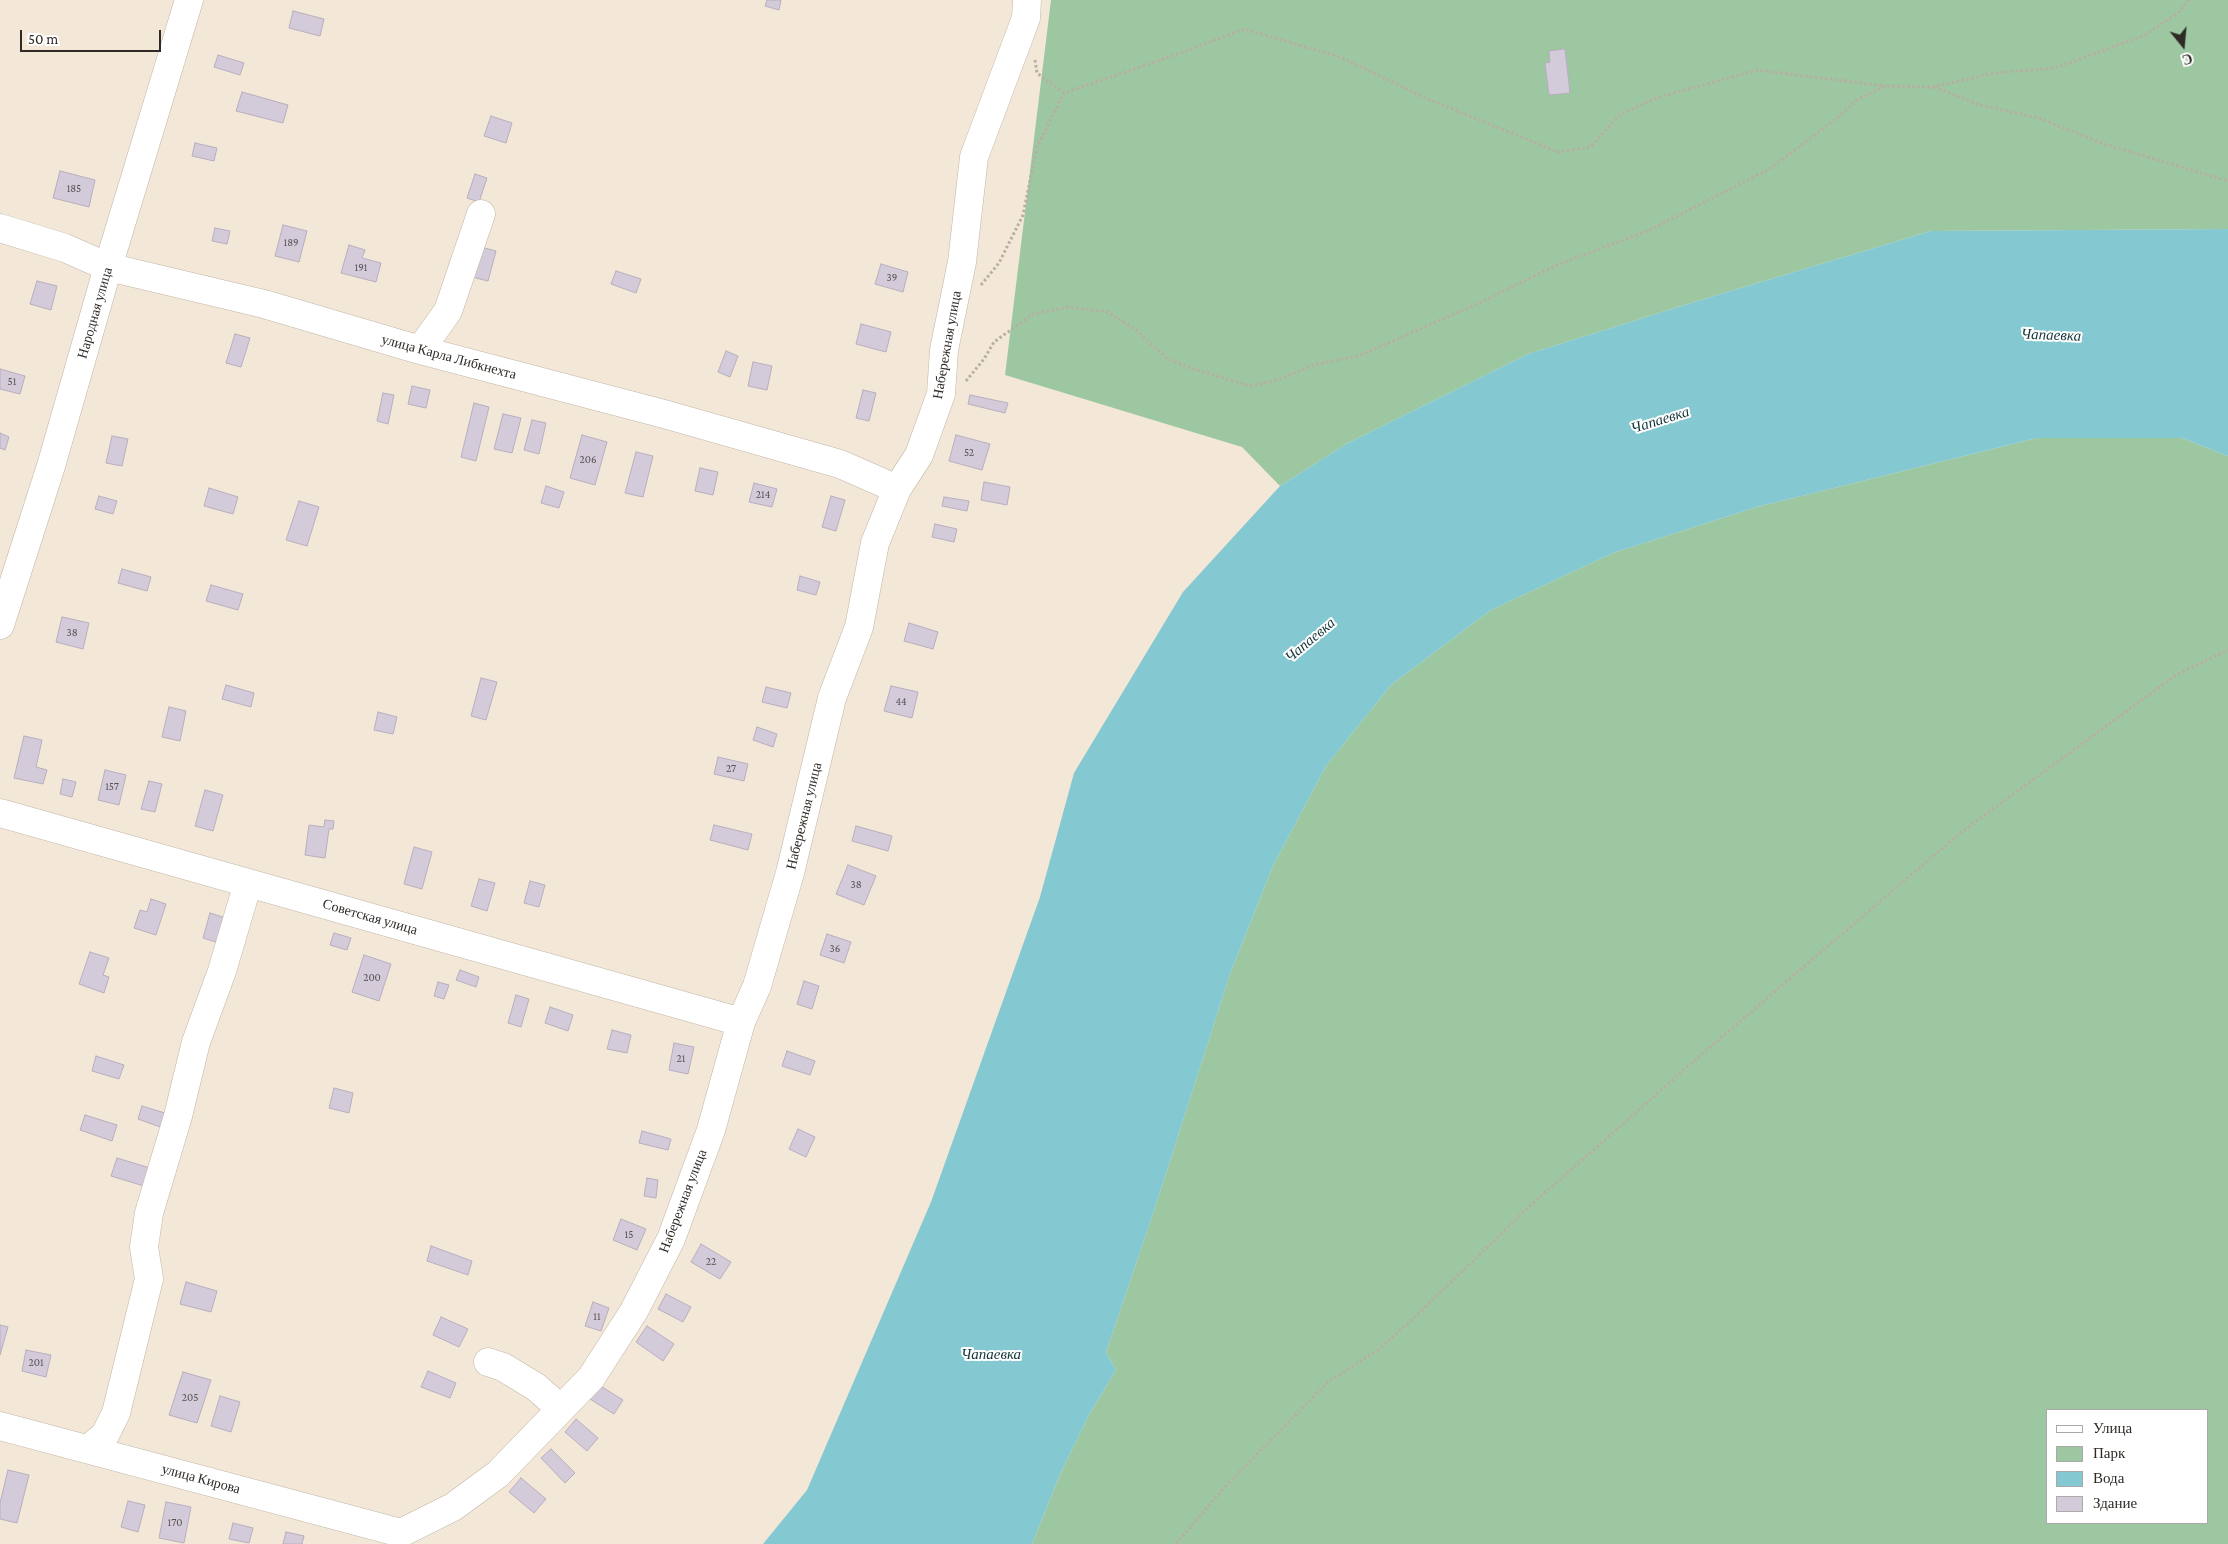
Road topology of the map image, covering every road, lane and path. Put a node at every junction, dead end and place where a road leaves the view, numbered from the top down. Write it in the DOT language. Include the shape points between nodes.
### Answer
graph roads {
  1 [pos="189,0"];
  2 [pos="1027,0"];
  3 [pos="2189,0"];
  4 [pos="1034,55"];
  5 [pos="1886,86"];
  6 [pos="1933,87"];
  7 [pos="1064,93"];
  8 [pos="2228,181"];
  9 [pos="481,214"];
  10 [pos="0,228"];
  11 [pos="108,267"];
  12 [pos="976,291"];
  13 [pos="420,350"];
  14 [pos="941,394"];
  15 [pos="897,489"];
  16 [pos="0,625"];
  17 [pos="2228,650"];
  18 [pos="0,812"];
  19 [pos="248,883"];
  20 [pos="741,1022"];
  21 [pos="488,1362"];
  22 [pos="561,1409"];
  23 [pos="0,1426"];
  24 [pos="88,1449"];
  25 [pos="401,1533"];
  26 [pos="1176,1544"];
  1 -- 11 [label="street, Народная улица"];
  2 -- 14 [label="street, Набережная улица" via="1026,18 974,157 962,262 944,350"];
  3 -- 6 [label="path" via="2178,13 2143,36 2055,68 1995,73"];
  4 -- 7 [label="path" via="1037,74"];
  5 -- 6 [label="path"];
  5 -- 7 [label="path" via="1757,70 1656,98 1621,114 1590,147 1558,152 1428,99 1340,57 1244,29"];
  5 -- 14 [label="path" via="1857,100 1771,168 1659,226 1557,265 1358,356 1317,364 1250,386 1168,359 1137,331 1108,312 1067,307 1033,314 994,342 964,383"];
  6 -- 8 [label="path" via="1980,105 2039,118 2104,144"];
  7 -- 12 [label="path" via="1037,147 1022,215 999,263"];
  9 -- 13 [label="street" via="448,310"];
  10 -- 11 [label="street, улица Карла Либкнехта" via="64,248"];
  11 -- 13 [label="street, улица Карла Либкнехта" via="264,304"];
  11 -- 16 [label="street, Народная улица" via="51,466"];
  13 -- 15 [label="street, улица Карла Либкнехта" via="840,464"];
  14 -- 15 [label="street, Набережная улица" via="919,454"];
  15 -- 20 [label="street, Набережная улица" via="875,543 859,627 832,698 790,873 757,986"];
  17 -- 26 [label="path" via="2176,675 1960,833 1703,1053 1531,1206 1378,1350 1328,1382 1222,1490"];
  18 -- 19 [label="street, Советская улица"];
  19 -- 20 [label="street, Советская улица"];
  19 -- 24 [label="street" via="222,971 196,1042 149,1213 144,1247 149,1279 116,1413 105,1435"];
  20 -- 22 [label="street, Набережная улица" via="711,1130 671,1240 634,1311 591,1378"];
  21 -- 22 [label="street" via="503,1367 536,1388"];
  22 -- 25 [label="street, Набережная улица" via="498,1474 453,1506"];
  23 -- 24 [label="street, улица Кирова"];
  24 -- 25 [label="street, улица Кирова"];
}
